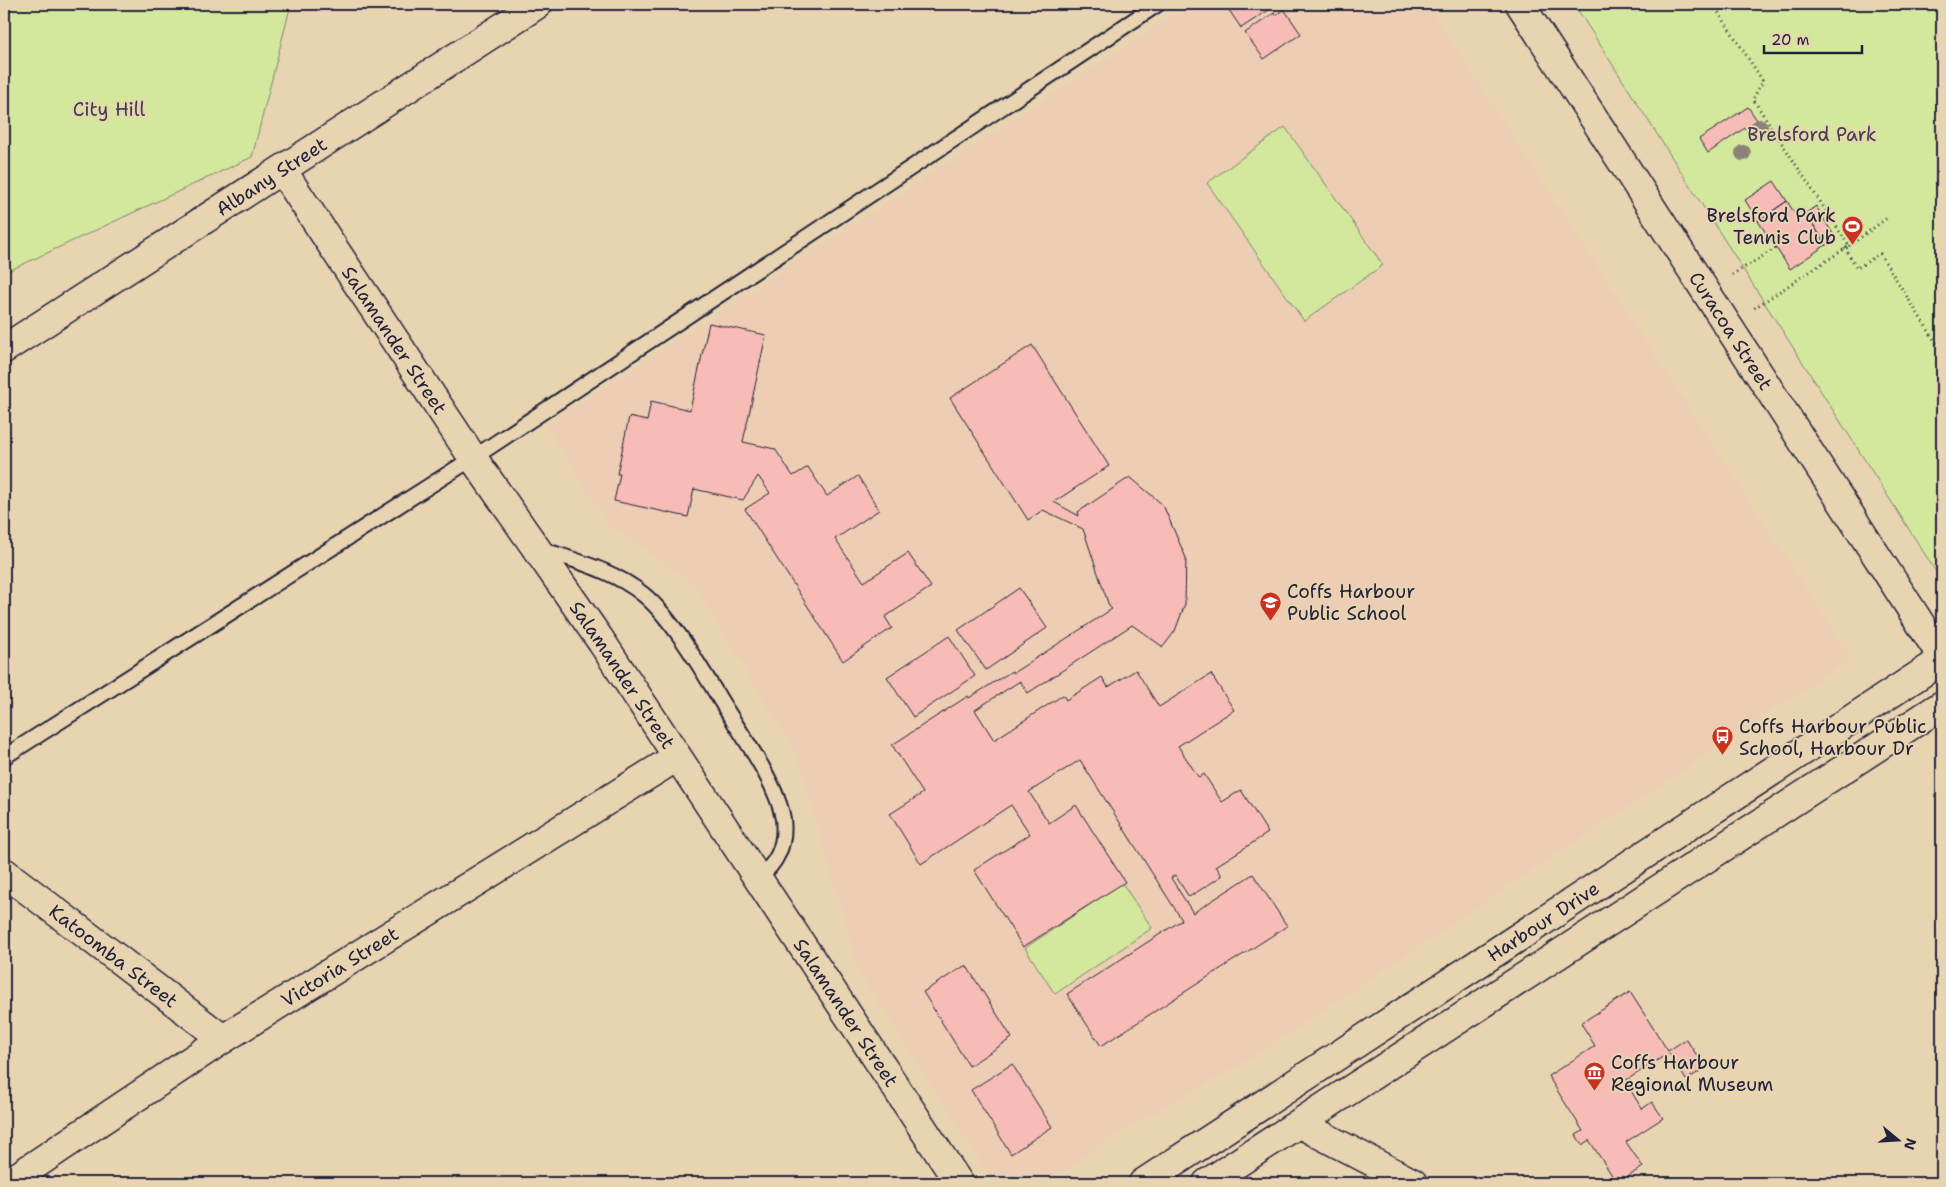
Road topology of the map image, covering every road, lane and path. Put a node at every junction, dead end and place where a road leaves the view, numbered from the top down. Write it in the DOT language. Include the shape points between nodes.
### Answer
graph roads {
  1 [pos="538,4"];
  2 [pos="1158,4"];
  3 [pos="1520,4"];
  4 [pos="1713,4"];
  5 [pos="282,170"];
  6 [pos="1887,218"];
  7 [pos="1849,246"];
  8 [pos="1776,248"];
  9 [pos="1845,248"];
  10 [pos="1706,291"];
  11 [pos="1728,326"];
  12 [pos="4,349"];
  13 [pos="1942,352"];
  14 [pos="473,458"];
  15 [pos="535,547"];
  16 [pos="1942,658"];
  17 [pos="1942,705"];
  18 [pos="4,757"];
  19 [pos="677,757"];
  20 [pos="4,872"];
  21 [pos="757,878"];
  22 [pos="223,1039"];
  23 [pos="1300,1124"];
  24 [pos="8,1183"];
  25 [pos="960,1183"];
  26 [pos="1143,1183"];
  27 [pos="1207,1183"];
  28 [pos="1413,1183"];
  1 -- 5 [label="street, Albany Street"];
  2 -- 14 [label="lane"];
  3 -- 10 [label="street, Curacoa Street"];
  4 -- 7 [label="path" via="1763,80 1753,99"];
  5 -- 12 [label="street, Albany Street"];
  5 -- 14 [label="street, Salamander Street"];
  6 -- 7 [label="path"];
  7 -- 9 [label="path"];
  8 -- 10 [label="path"];
  9 -- 11 [label="path"];
  9 -- 13 [label="path" via="1858,268 1880,254"];
  10 -- 11 [label="street, Curacoa Street"];
  11 -- 16 [label="street, Curacoa Street"];
  14 -- 15 [label="street, Salamander Street"];
  14 -- 18 [label="lane"];
  15 -- 19 [label="street, Salamander Street"];
  15 -- 21 [label="lane" via="612,575 636,589 660,612 702,670 755,755 780,805 783,830 780,852 774,865"];
  16 -- 26 [label="street, Harbour Drive"];
  17 -- 23 [label="street, Harbour Drive"];
  19 -- 21 [label="street, Salamander Street"];
  19 -- 22 [label="street, Victoria Street"];
  20 -- 22 [label="street, Katoomba Street"];
  21 -- 25 [label="street, Salamander Street"];
  22 -- 24 [label="street, Victoria Street"];
  23 -- 27 [label="street, Harbour Drive"];
  23 -- 28 [label="street"];
}
